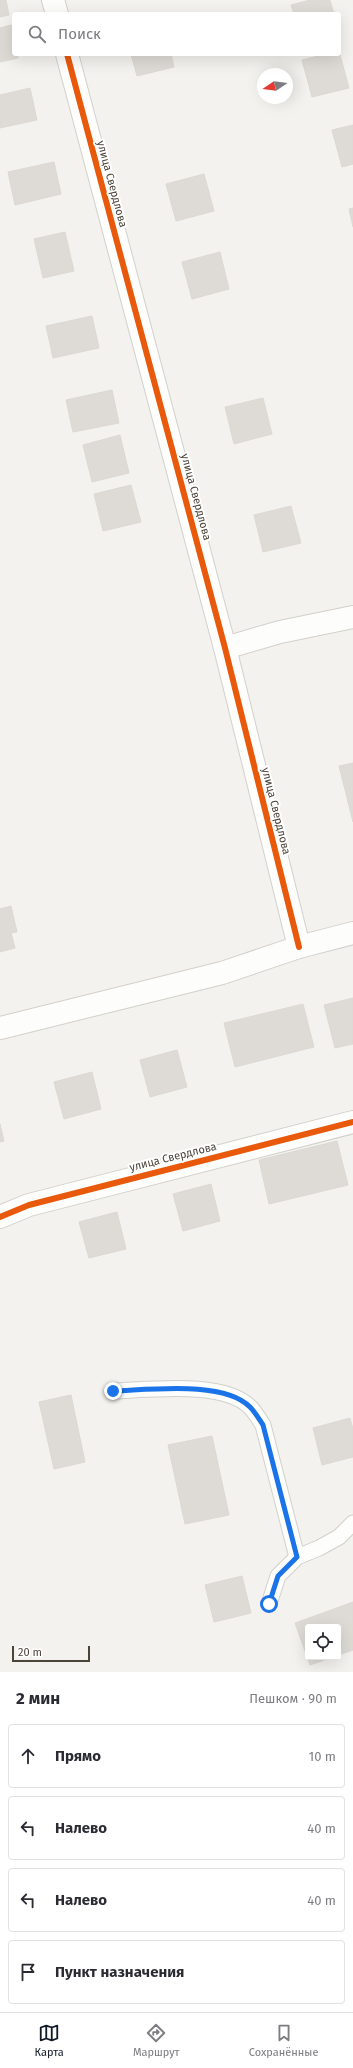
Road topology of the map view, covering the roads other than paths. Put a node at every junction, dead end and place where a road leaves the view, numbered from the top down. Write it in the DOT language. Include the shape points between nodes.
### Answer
graph roads {
  1 [pos="53,0"];
  2 [pos="56,12"];
  3 [pos="69,56"];
  4 [pos="353,617"];
  5 [pos="225,648"];
  6 [pos="353,933"];
  7 [pos="299,947"];
  8 [pos="0,1028"];
  9 [pos="353,1122"];
  10 [pos="0,1217"];
  11 [pos="113,1391"];
  12 [pos="353,1523"];
  13 [pos="297,1557"];
  14 [pos="269,1604"];
  1 -- 2 [label="street"];
  3 -- 5 [label="street, улица Свердлова"];
  4 -- 5 [label="street" via="280,632"];
  5 -- 7 [label="street, улица Свердлова"];
  6 -- 7 [label="street"];
  7 -- 8 [label="street" via="222,973"];
  9 -- 10 [label="street, улица Свердлова" via="88,1189 29,1205"];
  11 -- 13 [label="lane" via="194,1388 230,1395 249,1406 263,1425"];
  12 -- 13 [label="lane" via="339,1537"];
  13 -- 14 [label="lane" via="278,1576"];
}
